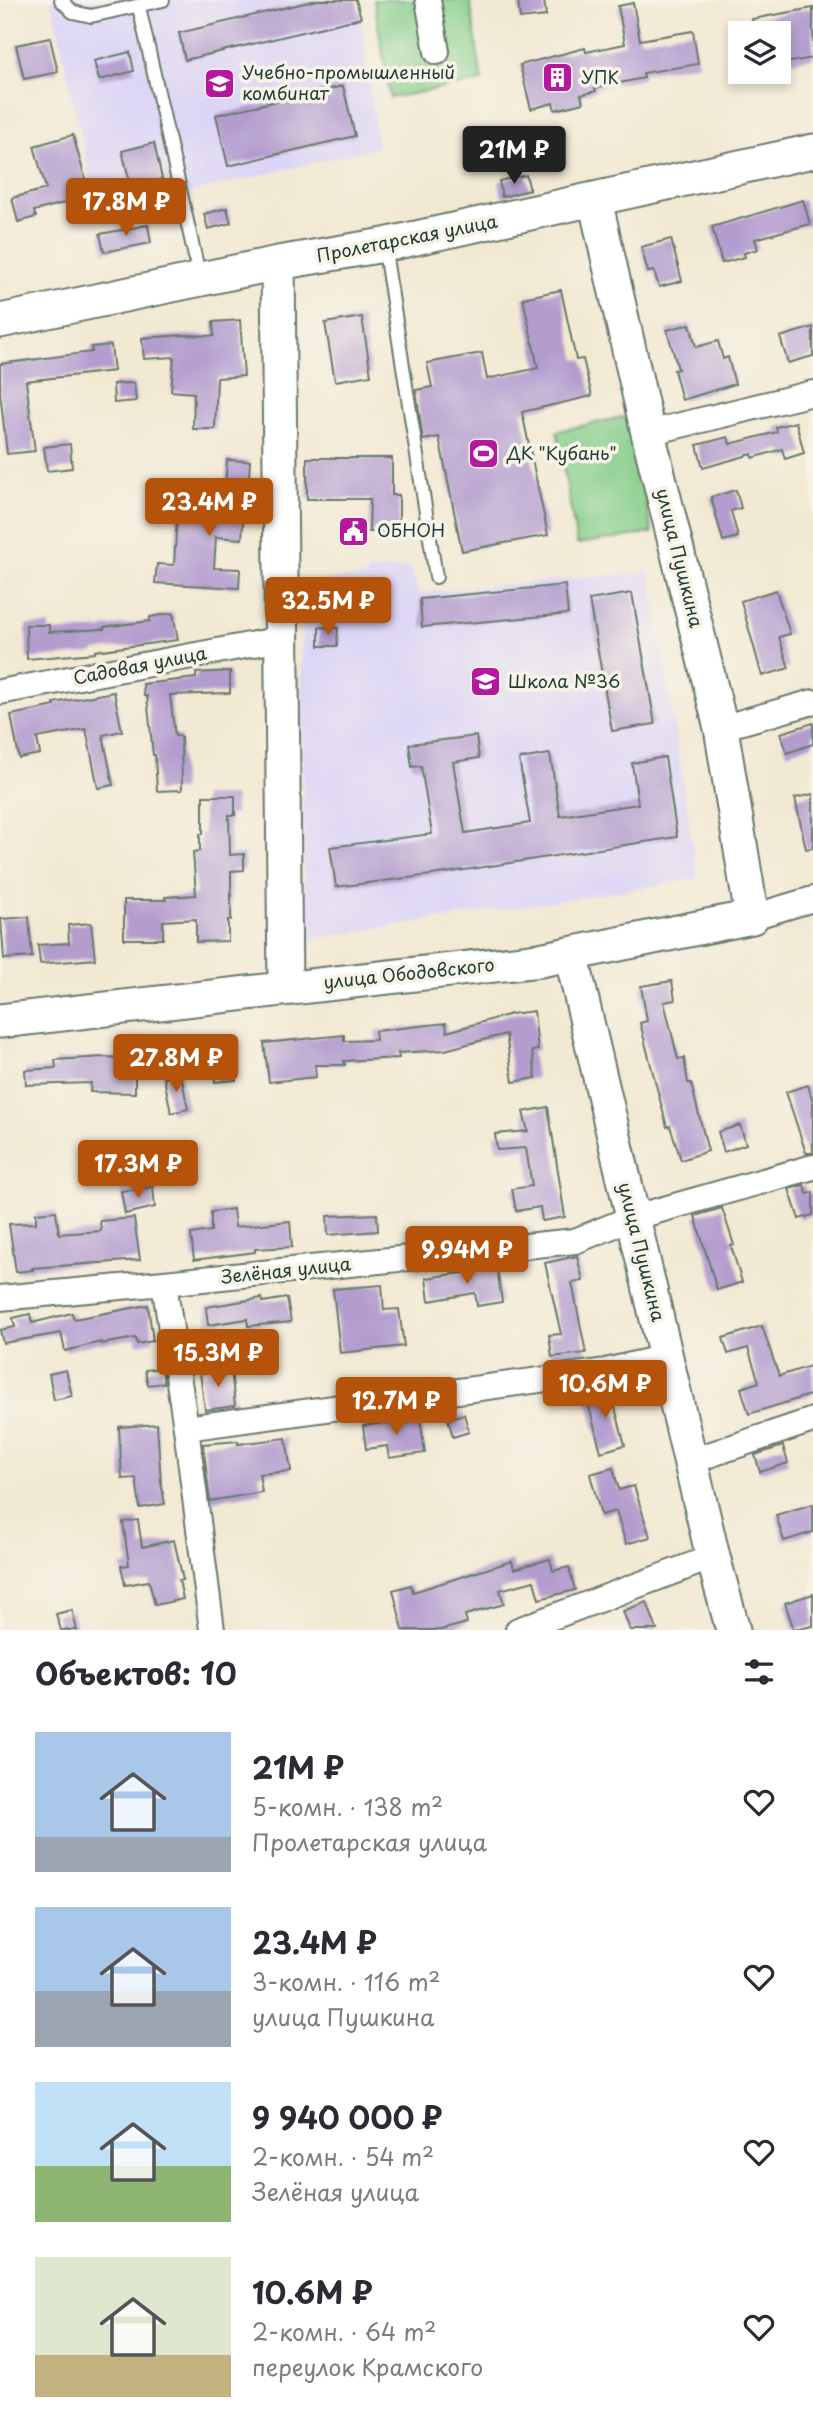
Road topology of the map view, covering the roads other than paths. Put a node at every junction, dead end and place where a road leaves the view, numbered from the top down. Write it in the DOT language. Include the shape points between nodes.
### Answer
graph roads {
  1 [pos="61,0"];
  2 [pos="163,0"];
  3 [pos="428,0"];
  4 [pos="139,7"];
  5 [pos="437,52"];
  6 [pos="813,151"];
  7 [pos="595,200"];
  8 [pos="384,245"];
  9 [pos="278,264"];
  10 [pos="200,279"];
  11 [pos="0,321"];
  12 [pos="813,393"];
  13 [pos="648,433"];
  14 [pos="436,577"];
  15 [pos="281,639"];
  16 [pos="0,692"];
  17 [pos="813,702"];
  18 [pos="721,727"];
  19 [pos="813,899"];
  20 [pos="752,917"];
  21 [pos="571,954"];
  22 [pos="285,988"];
  23 [pos="0,1021"];
  24 [pos="813,1167"];
  25 [pos="632,1218"];
  26 [pos="164,1283"];
  27 [pos="0,1298"];
  28 [pos="666,1357"];
  29 [pos="813,1420"];
  30 [pos="186,1428"];
  31 [pos="691,1461"];
  32 [pos="713,1557"];
  33 [pos="212,1630"];
  34 [pos="518,1630"];
  35 [pos="733,1630"];
  1 -- 4 [label="lane" via="73,12 92,16"];
  2 -- 4 [label="lane"];
  3 -- 5 [label="street"];
  4 -- 10 [label="lane"];
  6 -- 7 [label="street, Пролетарская улица"];
  7 -- 8 [label="street, Пролетарская улица"];
  7 -- 13 [label="street, улица Пушкина"];
  8 -- 9 [label="street, Пролетарская улица"];
  8 -- 14 [label="lane"];
  9 -- 10 [label="street, Пролетарская улица"];
  9 -- 15 [label="street"];
  10 -- 11 [label="street, Пролетарская улица"];
  12 -- 13 [label="street"];
  13 -- 18 [label="street, улица Пушкина"];
  15 -- 16 [label="street, Садовая улица"];
  15 -- 22 [label="street"];
  17 -- 18 [label="street"];
  18 -- 20 [label="street, улица Пушкина"];
  19 -- 20 [label="street, улица Ободовского"];
  20 -- 21 [label="street, улица Ободовского"];
  21 -- 22 [label="street, улица Ободовского"];
  21 -- 25 [label="street, улица Пушкина"];
  22 -- 23 [label="street, улица Ободовского"];
  24 -- 25 [label="street, Зелёная улица"];
  25 -- 26 [label="street, Зелёная улица" via="575,1241"];
  25 -- 28 [label="street, улица Пушкина"];
  26 -- 27 [label="street, Зелёная улица"];
  26 -- 30 [label="street"];
  28 -- 30 [label="street" via="606,1371"];
  28 -- 31 [label="street, улица Пушкина"];
  29 -- 31 [label="street"];
  30 -- 33 [label="street"];
  31 -- 32 [label="street, улица Пушкина"];
  32 -- 34 [label="street"];
  32 -- 35 [label="street, улица Пушкина"];
}
